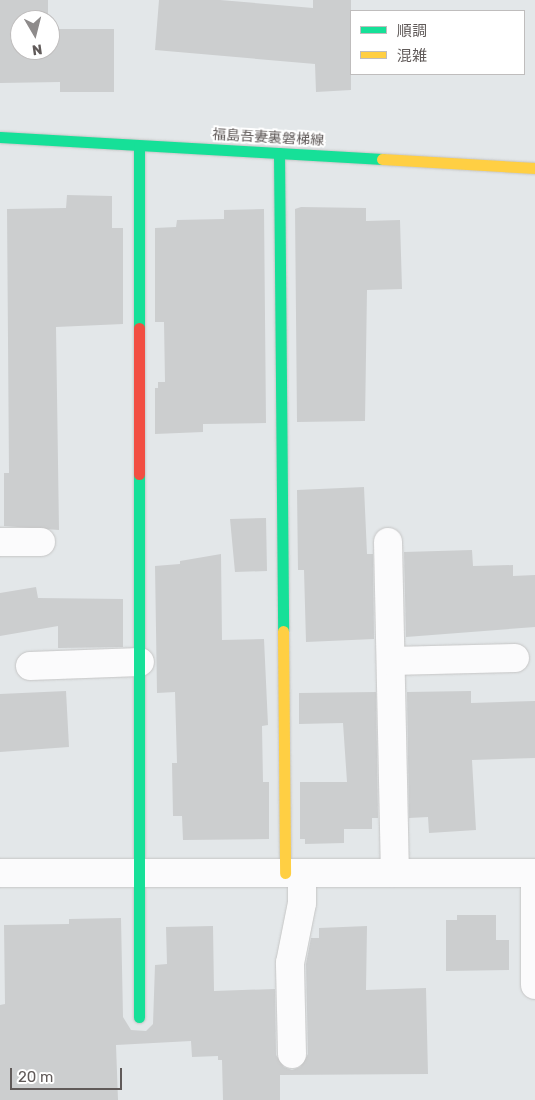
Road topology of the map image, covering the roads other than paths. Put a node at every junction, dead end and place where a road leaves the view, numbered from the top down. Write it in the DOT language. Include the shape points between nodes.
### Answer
graph roads {
  1 [pos="0,137"];
  2 [pos="139,146"];
  3 [pos="279,153"];
  4 [pos="535,168"];
  5 [pos="0,542"];
  6 [pos="41,542"];
  7 [pos="388,542"];
  8 [pos="515,658"];
  9 [pos="391,661"];
  10 [pos="140,662"];
  11 [pos="30,666"];
  12 [pos="0,873"];
  13 [pos="138,873"];
  14 [pos="293,873"];
  15 [pos="395,873"];
  16 [pos="535,873"];
  17 [pos="535,984"];
  18 [pos="139,1017"];
  19 [pos="292,1054"];
  1 -- 2 [label="street, 福島吾妻裏磐梯線"];
  2 -- 3 [label="street, 福島吾妻裏磐梯線"];
  2 -- 10 [label="street"];
  3 -- 4 [label="street, 福島吾妻裏磐梯線"];
  3 -- 14 [label="street"];
  5 -- 6 [label="street"];
  7 -- 9 [label="street"];
  8 -- 9 [label="street"];
  9 -- 15 [label="street"];
  10 -- 11 [label="street"];
  10 -- 13 [label="street"];
  12 -- 13 [label="street"];
  13 -- 14 [label="street"];
  13 -- 18 [label="street"];
  14 -- 15 [label="street"];
  14 -- 19 [label="street" via="302,903 290,963"];
  15 -- 16 [label="street"];
  16 -- 17 [label="street"];
}
